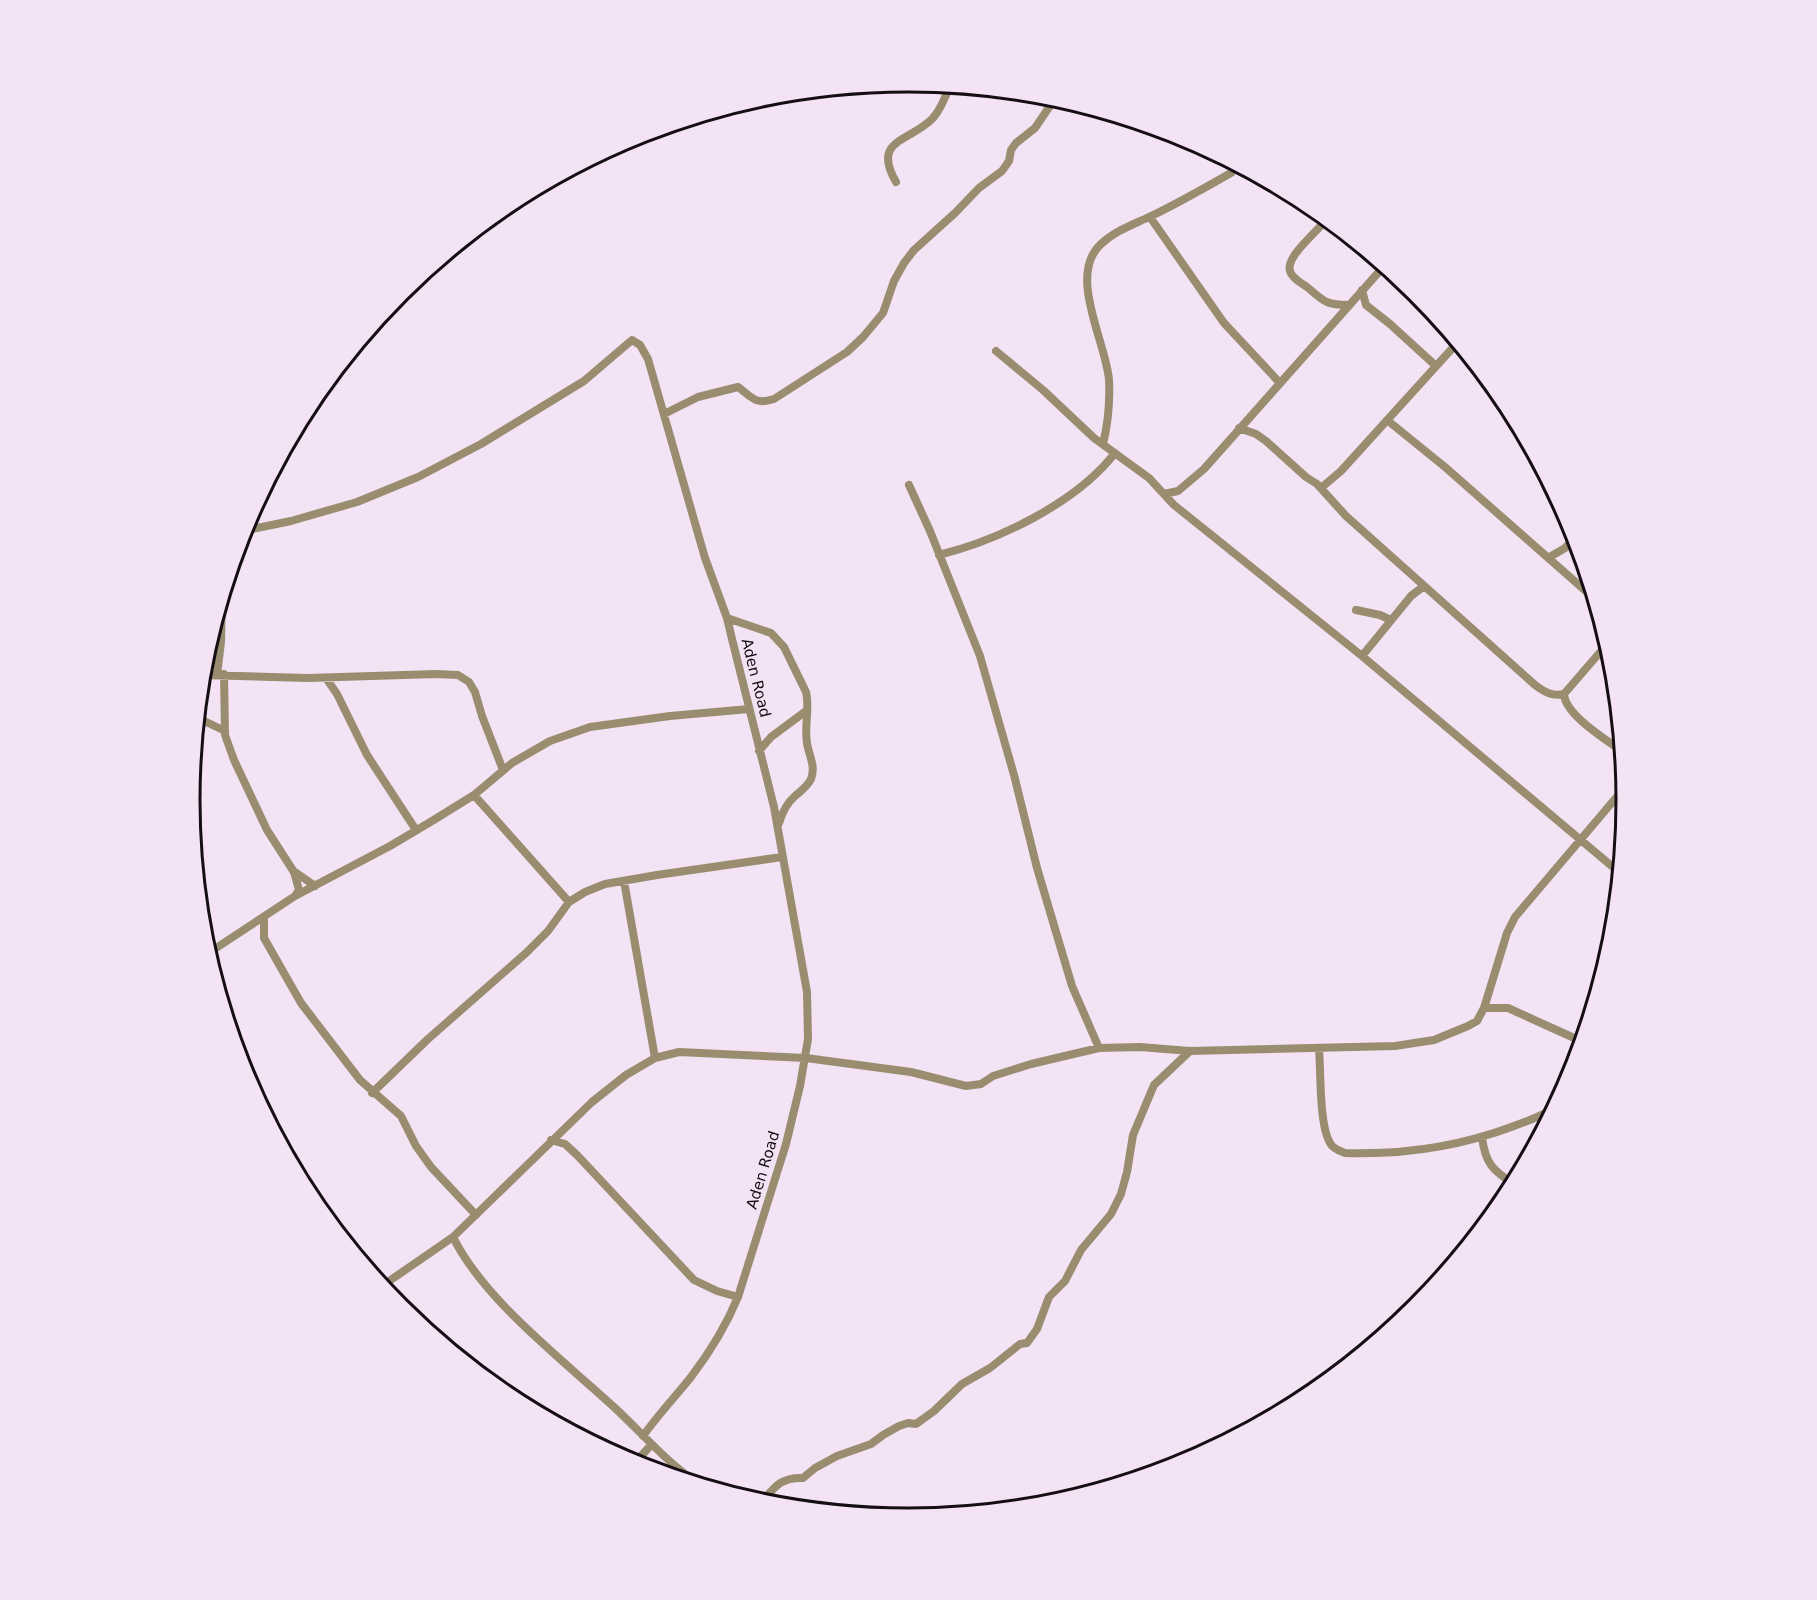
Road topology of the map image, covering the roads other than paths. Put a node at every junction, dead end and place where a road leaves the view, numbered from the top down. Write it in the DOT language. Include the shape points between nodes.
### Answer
graph roads {
  1 [pos="947,93"];
  2 [pos="1050,106"];
  3 [pos="1233,171"];
  4 [pos="896,182"];
  5 [pos="1150,217"];
  6 [pos="1321,225"];
  7 [pos="1379,270"];
  8 [pos="1362,290"];
  9 [pos="1348,305"];
  10 [pos="1453,347"];
  11 [pos="996,351"];
  12 [pos="1436,366"];
  13 [pos="1279,382"];
  14 [pos="664,414"];
  15 [pos="1387,420"];
  16 [pos="1239,428"];
  17 [pos="1103,444"];
  18 [pos="1115,453"];
  19 [pos="909,485"];
  20 [pos="1321,488"];
  21 [pos="1164,495"];
  22 [pos="254,529"];
  23 [pos="1569,544"];
  24 [pos="939,555"];
  25 [pos="1548,558"];
  26 [pos="1424,586"];
  27 [pos="1585,590"];
  28 [pos="1356,610"];
  29 [pos="727,618"];
  30 [pos="1391,620"];
  31 [pos="221,629"];
  32 [pos="1601,652"];
  33 [pos="1362,656"];
  34 [pos="212,675"];
  35 [pos="221,675"];
  36 [pos="326,678"];
  37 [pos="1564,694"];
  38 [pos="749,708"];
  39 [pos="806,711"];
  40 [pos="205,721"];
  41 [pos="225,731"];
  42 [pos="1614,745"];
  43 [pos="759,751"];
  44 [pos="503,770"];
  45 [pos="474,795"];
  46 [pos="1617,797"];
  47 [pos="778,826"];
  48 [pos="416,830"];
  49 [pos="1580,841"];
  50 [pos="782,857"];
  51 [pos="1613,868"];
  52 [pos="294,872"];
  53 [pos="624,881"];
  54 [pos="315,886"];
  55 [pos="295,896"];
  56 [pos="570,902"];
  57 [pos="264,917"];
  58 [pos="249,928"];
  59 [pos="264,938"];
  60 [pos="216,948"];
  61 [pos="1484,1008"];
  62 [pos="1575,1038"];
  63 [pos="1099,1048"];
  64 [pos="1319,1049"];
  65 [pos="1190,1051"];
  66 [pos="655,1058"];
  67 [pos="806,1058"];
  68 [pos="372,1093"];
  69 [pos="1544,1113"];
  70 [pos="1482,1137"];
  71 [pos="551,1140"];
  72 [pos="1507,1179"];
  73 [pos="476,1215"];
  74 [pos="453,1237"];
  75 [pos="389,1281"];
  76 [pos="738,1297"];
  77 [pos="643,1436"];
  78 [pos="651,1445"];
  79 [pos="641,1456"];
  80 [pos="682,1471"];
  81 [pos="769,1495"];
  1 -- 4 [label="street" via="933,117 898,141 889,153 888,168"];
  2 -- 14 [label="street" via="1035,128 1016,143 1002,171 914,250 894,281 883,313 847,352 774,399 757,402 738,387 698,397"];
  3 -- 5 [label="street"];
  5 -- 13 [label="street" via="1224,323"];
  5 -- 17 [label="street" via="1116,232 1099,245 1087,276 1108,380 1108,425"];
  6 -- 9 [label="street" via="1297,252 1290,271 1330,305"];
  7 -- 8 [label="street"];
  8 -- 9 [label="street"];
  8 -- 12 [label="street" via="1366,305"];
  9 -- 13 [label="street"];
  10 -- 12 [label="street"];
  11 -- 17 [label="street"];
  12 -- 15 [label="street"];
  13 -- 16 [label="street"];
  14 -- 22 [label="street, Aden Road" via="648,359 632,340 584,381 418,477 357,502"];
  14 -- 29 [label="street, Aden Road" via="712,581"];
  15 -- 20 [label="street"];
  15 -- 25 [label="street"];
  16 -- 20 [label="street" via="1266,441"];
  16 -- 21 [label="street" via="1189,483"];
  17 -- 18 [label="street"];
  18 -- 21 [label="street" via="1149,478"];
  18 -- 24 [label="street" via="1084,484 1047,510 1007,532"];
  19 -- 24 [label="street"];
  20 -- 26 [label="street" via="1346,516"];
  21 -- 33 [label="street"];
  23 -- 25 [label="street"];
  24 -- 63 [label="street" via="980,656 1069,975"];
  25 -- 27 [label="street"];
  26 -- 30 [label="street"];
  26 -- 37 [label="street" via="1546,693"];
  28 -- 30 [label="street"];
  29 -- 38 [label="street, Aden Road"];
  29 -- 39 [label="street" via="771,633 784,647 804,686"];
  30 -- 33 [label="street"];
  31 -- 35 [label="street"];
  32 -- 37 [label="street"];
  33 -- 49 [label="street"];
  34 -- 35 [label="street"];
  35 -- 36 [label="street"];
  35 -- 41 [label="street"];
  36 -- 44 [label="street" via="436,674 464,678 476,692"];
  36 -- 48 [label="street" via="367,755"];
  37 -- 42 [label="street" via="1574,713"];
  38 -- 43 [label="street, Aden Road"];
  38 -- 44 [label="street" via="590,727 550,741"];
  39 -- 43 [label="street"];
  39 -- 47 [label="street" via="807,744 813,762 811,778 782,812"];
  40 -- 41 [label="street"];
  41 -- 52 [label="street" via="234,760 267,830"];
  43 -- 47 [label="street, Aden Road"];
  44 -- 45 [label="street"];
  45 -- 48 [label="street"];
  45 -- 56 [label="street"];
  46 -- 49 [label="street"];
  47 -- 50 [label="street, Aden Road"];
  48 -- 54 [label="street"];
  49 -- 51 [label="street"];
  49 -- 61 [label="street" via="1515,917"];
  50 -- 53 [label="street"];
  50 -- 67 [label="street, Aden Road" via="807,992"];
  52 -- 54 [label="street"];
  52 -- 55 [label="street" via="298,890"];
  53 -- 56 [label="street" via="585,891"];
  53 -- 66 [label="street"];
  54 -- 55 [label="street"];
  55 -- 57 [label="street"];
  56 -- 68 [label="street" via="541,938"];
  57 -- 58 [label="street"];
  57 -- 59 [label="street"];
  58 -- 59 [label="street"];
  58 -- 60 [label="street"];
  59 -- 68 [label="street" via="302,1003"];
  61 -- 62 [label="street" via="1508,1008"];
  61 -- 64 [label="street" via="1468,1026 1434,1040"];
  63 -- 65 [label="street"];
  63 -- 67 [label="street" via="1031,1064 966,1086 911,1072"];
  64 -- 65 [label="street"];
  64 -- 70 [label="street" via="1324,1129 1329,1143 1339,1151 1362,1154 1424,1149"];
  65 -- 81 [label="street" via="1154,1085 1133,1135 1124,1183 1111,1214 1081,1250 1065,1281 1049,1297 1037,1329 1027,1342 962,1384 916,1424 899,1426 871,1444 837,1456 803,1478 780,1482"];
  66 -- 67 [label="street" via="679,1052"];
  66 -- 71 [label="street" via="626,1075"];
  67 -- 76 [label="street, Aden Road" via="786,1144"];
  68 -- 73 [label="street" via="401,1116 431,1167"];
  69 -- 70 [label="street"];
  70 -- 72 [label="street" via="1490,1165"];
  71 -- 73 [label="street"];
  71 -- 76 [label="street" via="565,1144 577,1155 694,1280"];
  73 -- 74 [label="street"];
  74 -- 75 [label="street"];
  74 -- 77 [label="street" via="495,1296"];
  76 -- 77 [label="street, Aden Road" via="727,1324"];
  77 -- 78 [label="street"];
  78 -- 79 [label="street"];
  78 -- 80 [label="street"];
}
